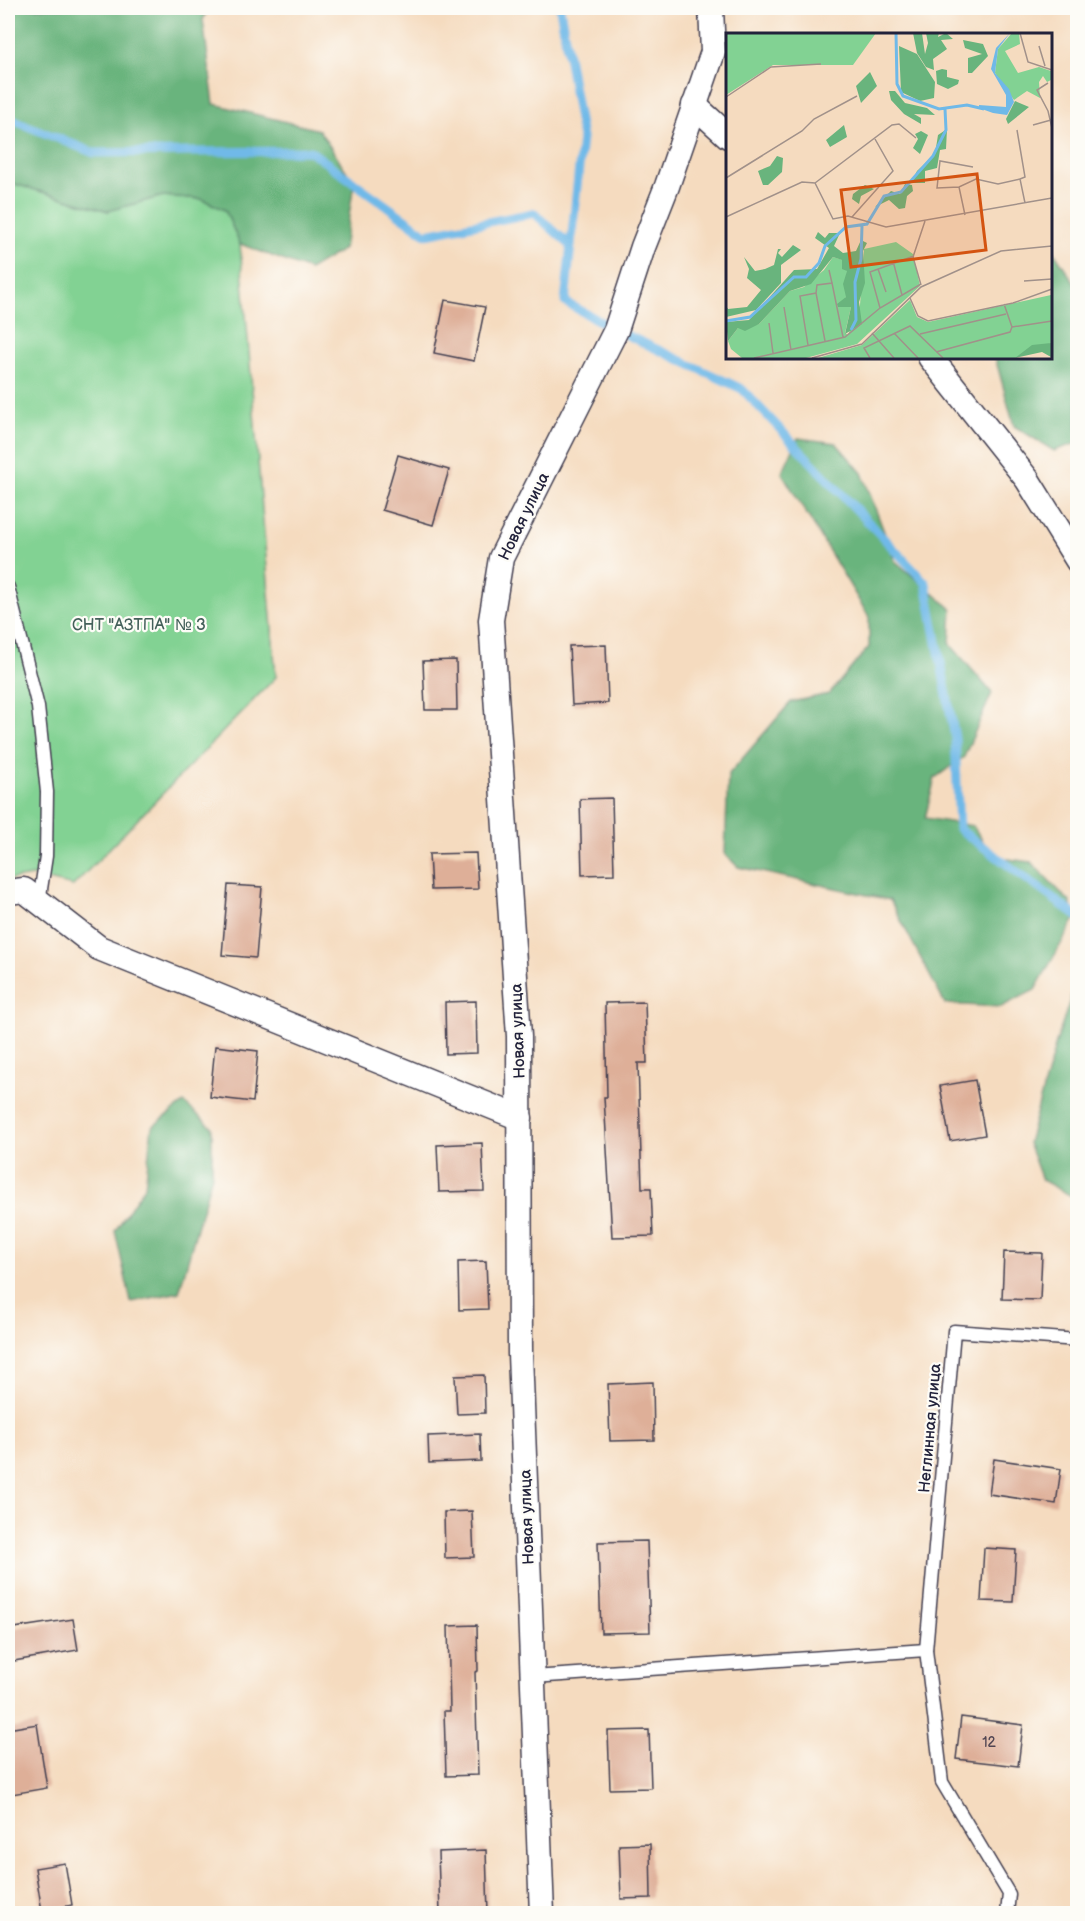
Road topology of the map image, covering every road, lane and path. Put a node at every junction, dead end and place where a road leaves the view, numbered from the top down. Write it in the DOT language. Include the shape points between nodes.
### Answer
graph roads {
  1 [pos="711,8"];
  2 [pos="694,105"];
  3 [pos="726,134"];
  4 [pos="931,358"];
  5 [pos="1077,561"];
  6 [pos="8,587"];
  7 [pos="10,601"];
  8 [pos="8,892"];
  9 [pos="39,902"];
  10 [pos="520,1118"];
  11 [pos="1077,1340"];
  12 [pos="926,1650"];
  13 [pos="533,1677"];
  14 [pos="542,1914"];
  15 [pos="1007,1914"];
  1 -- 2 [label="street, Новая улица" via="713,52"];
  2 -- 3 [label="street"];
  2 -- 10 [label="street, Новая улица" via="616,330 501,558 490,620 519,1036"];
  4 -- 5 [label="street" via="1027,479"];
  6 -- 7 [label="lane"];
  7 -- 9 [label="lane" via="38,707 47,792 46,856"];
  8 -- 9 [label="street" via="24,890"];
  9 -- 10 [label="street" via="99,948"];
  10 -- 13 [label="street, Новая улица" via="520,1354"];
  11 -- 12 [label="lane, Неглинная улица" via="954,1331"];
  12 -- 13 [label="lane"];
  12 -- 15 [label="lane, Неглинная улица" via="942,1782 1009,1894"];
  13 -- 14 [label="street, Новая улица"];
}
